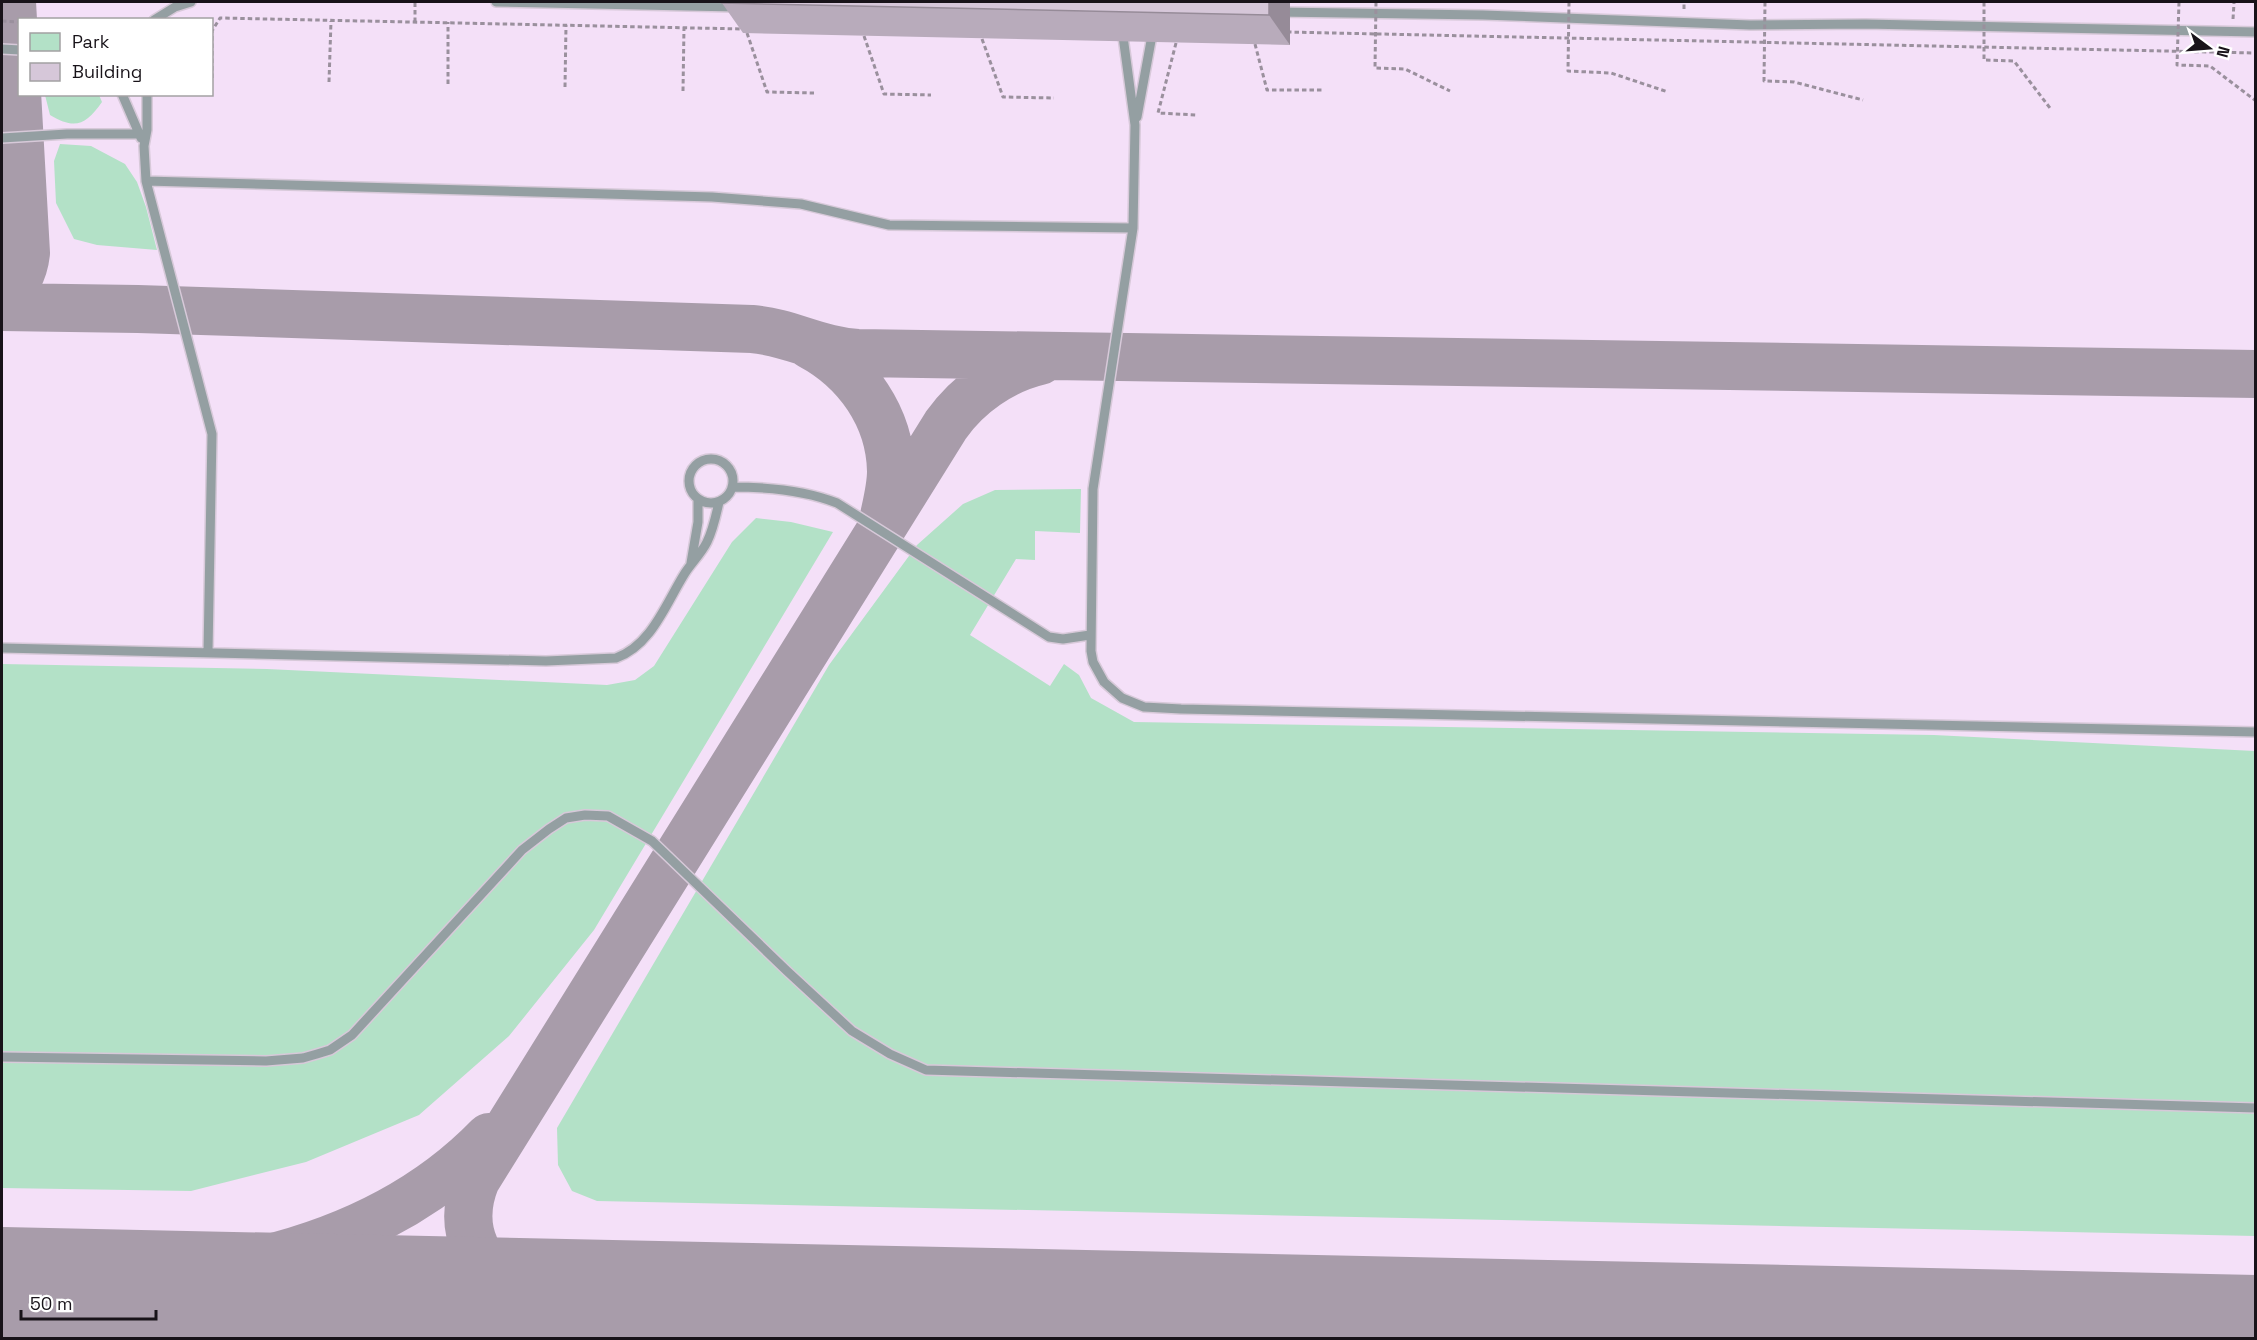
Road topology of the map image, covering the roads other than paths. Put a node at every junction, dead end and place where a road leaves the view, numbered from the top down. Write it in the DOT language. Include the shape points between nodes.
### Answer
graph roads {
  1 [pos="191,2"];
  2 [pos="496,2"];
  3 [pos="750,7"];
  4 [pos="170,10"];
  5 [pos="1272,12"];
  6 [pos="157,18"];
  7 [pos="1121,23"];
  8 [pos="1154,23"];
  9 [pos="2256,32"];
  10 [pos="2,49"];
  11 [pos="18,50"];
  12 [pos="123,96"];
  13 [pos="147,96"];
  14 [pos="1135,125"];
  15 [pos="139,134"];
  16 [pos="2,138"];
  17 [pos="144,146"];
  18 [pos="146,181"];
  19 [pos="1133,228"];
  20 [pos="732,487"];
  21 [pos="698,500"];
  22 [pos="719,502"];
  23 [pos="691,565"];
  24 [pos="1090,635"];
  25 [pos="2,648"];
  26 [pos="208,652"];
  27 [pos="2256,732"];
  28 [pos="2,1057"];
  29 [pos="2256,1108"];
  1 -- 4 [label="lane"];
  2 -- 3 [label="lane"];
  4 -- 6 [label="lane"];
  5 -- 9 [label="lane" via="1750,25"];
  7 -- 14 [label="lane"];
  8 -- 14 [label="lane"];
  10 -- 11 [label="lane"];
  12 -- 15 [label="lane"];
  13 -- 17 [label="lane"];
  14 -- 19 [label="lane"];
  15 -- 16 [label="lane"];
  15 -- 17 [label="lane"];
  17 -- 18 [label="lane"];
  18 -- 19 [label="lane" via="712,197 801,204 889,225"];
  18 -- 26 [label="lane" via="212,434"];
  19 -- 24 [label="lane" via="1093,489"];
  20 -- 21 [label="lane" via="731,472 721,461 699,462 689,473 688,481"];
  20 -- 22 [label="lane"];
  20 -- 24 [label="lane" via="820,496 837,503 1049,637"];
  21 -- 22 [label="lane"];
  21 -- 23 [label="lane"];
  22 -- 23 [label="lane" via="708,542"];
  23 -- 26 [label="lane" via="642,642 616,658 546,661"];
  24 -- 27 [label="lane" via="1093,662 1110,688 1133,704 1156,708"];
  25 -- 26 [label="lane"];
  28 -- 29 [label="lane" via="266,1061 303,1058 330,1050 380,1007 522,850 566,818 585,815 608,816 652,841 852,1031 926,1070"];
}
